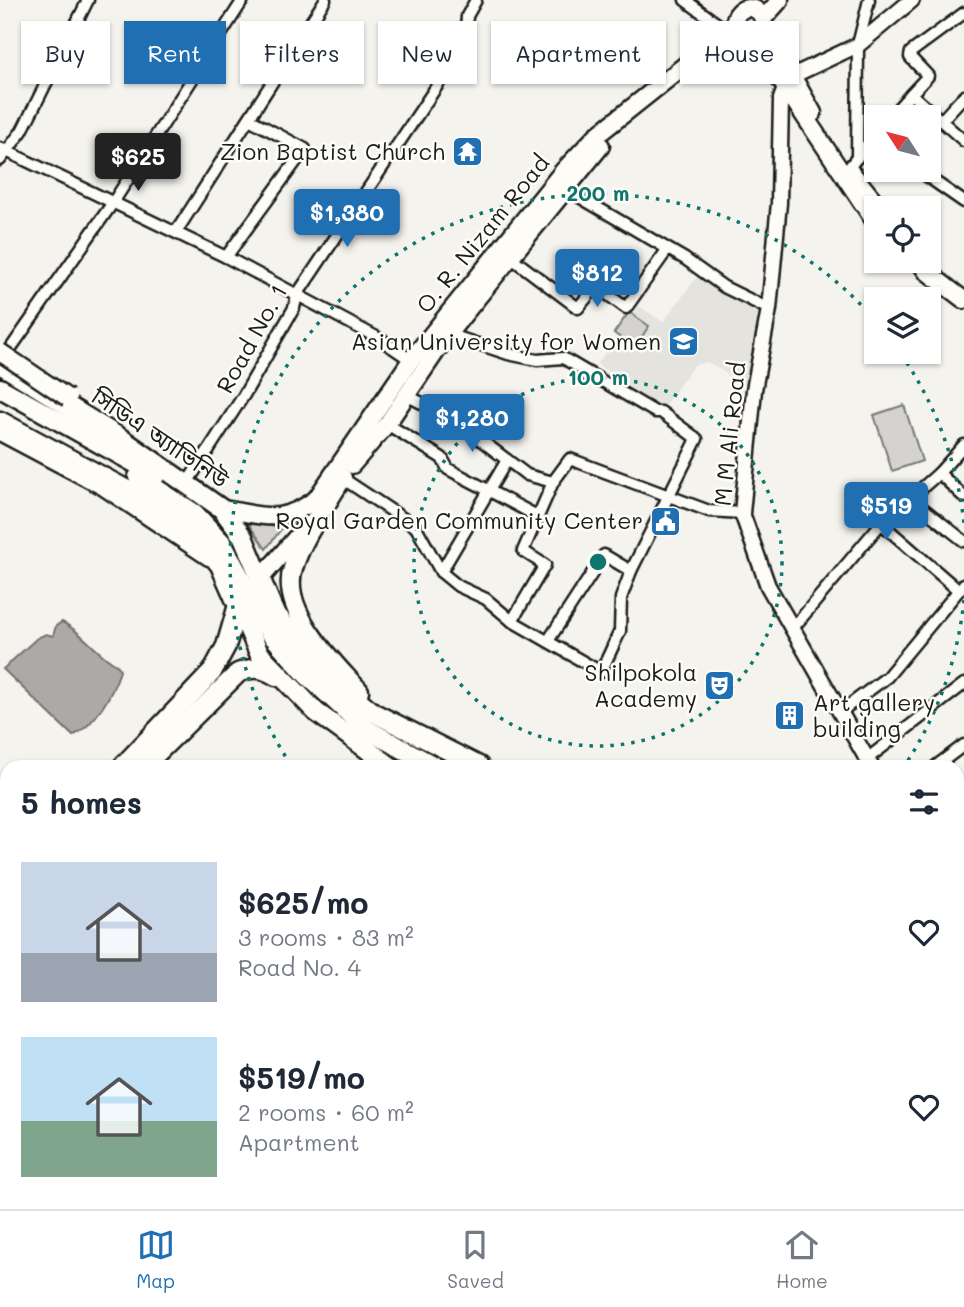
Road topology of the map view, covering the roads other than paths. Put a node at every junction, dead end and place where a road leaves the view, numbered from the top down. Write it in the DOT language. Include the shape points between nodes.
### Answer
graph roads {
  1 [pos="88,0"];
  2 [pos="243,0"];
  3 [pos="325,0"];
  4 [pos="476,0"];
  5 [pos="685,0"];
  6 [pos="780,0"];
  7 [pos="869,0"];
  8 [pos="912,0"];
  9 [pos="753,4"];
  10 [pos="964,13"];
  11 [pos="720,21"];
  12 [pos="741,21"];
  13 [pos="763,21"];
  14 [pos="764,21"];
  15 [pos="858,45"];
  16 [pos="680,76"];
  17 [pos="799,78"];
  18 [pos="680,81"];
  19 [pos="790,84"];
  20 [pos="792,84"];
  21 [pos="792,84"];
  22 [pos="911,94"];
  23 [pos="964,96"];
  24 [pos="901,105"];
  25 [pos="923,105"];
  26 [pos="249,119"];
  27 [pos="942,120"];
  28 [pos="942,122"];
  29 [pos="964,141"];
  30 [pos="4,149"];
  31 [pos="864,149"];
  32 [pos="0,160"];
  33 [pos="853,163"];
  34 [pos="935,182"];
  35 [pos="564,188"];
  36 [pos="873,196"];
  37 [pos="114,201"];
  38 [pos="964,202"];
  39 [pos="864,204"];
  40 [pos="176,232"];
  41 [pos="667,250"];
  42 [pos="509,256"];
  43 [pos="226,257"];
  44 [pos="930,273"];
  45 [pos="297,295"];
  46 [pos="964,300"];
  47 [pos="769,309"];
  48 [pos="448,334"];
  49 [pos="0,352"];
  50 [pos="411,360"];
  51 [pos="0,364"];
  52 [pos="0,388"];
  53 [pos="404,394"];
  54 [pos="0,400"];
  55 [pos="0,421"];
  56 [pos="387,424"];
  57 [pos="0,432"];
  58 [pos="117,437"];
  59 [pos="962,452"];
  60 [pos="507,460"];
  61 [pos="939,473"];
  62 [pos="341,478"];
  63 [pos="553,482"];
  64 [pos="187,484"];
  65 [pos="491,489"];
  66 [pos="667,495"];
  67 [pos="964,497"];
  68 [pos="910,498"];
  69 [pos="222,509"];
  70 [pos="742,513"];
  71 [pos="537,516"];
  72 [pos="882,524"];
  73 [pos="964,541"];
  74 [pos="220,565"];
  75 [pos="631,571"];
  76 [pos="441,572"];
  77 [pos="261,578"];
  78 [pos="961,587"];
  79 [pos="238,605"];
  80 [pos="512,621"];
  81 [pos="793,628"];
  82 [pos="548,641"];
  83 [pos="288,682"];
  84 [pos="964,684"];
  85 [pos="840,712"];
  86 [pos="374,713"];
  87 [pos="964,745"];
  88 [pos="130,760"];
  89 [pos="150,760"];
  90 [pos="382,760"];
  91 [pos="423,760"];
  92 [pos="445,760"];
  93 [pos="467,760"];
  94 [pos="867,760"];
  95 [pos="873,760"];
  96 [pos="944,760"];
  1 -- 30 [label="street" via="22,131"];
  2 -- 37 [label="street"];
  3 -- 26 [label="street"];
  4 -- 45 [label="street, Road No. 1" via="467,16 465,44"];
  5 -- 11 [label="street"];
  6 -- 14 [label="main road"];
  7 -- 15 [label="street"];
  8 -- 15 [label="street"];
  9 -- 12 [label="main road" via="742,10"];
  9 -- 13 [label="main road"];
  10 -- 22 [label="street" via="911,52 910,57 928,76"];
  15 -- 17 [label="street"];
  15 -- 33 [label="street"];
  16 -- 50 [label="main road, O. R. Nizam Road" via="596,136"];
  18 -- 35 [label="main road" via="607,139"];
  19 -- 47 [label="street, M M Ali Road" via="781,99 779,204"];
  20 -- 33 [label="main road"];
  21 -- 39 [label="main road"];
  22 -- 24 [label="street"];
  22 -- 25 [label="street"];
  23 -- 27 [label="street"];
  26 -- 40 [label="street"];
  26 -- 43 [label="street" via="305,149"];
  28 -- 29 [label="street"];
  30 -- 32 [label="street"];
  30 -- 37 [label="street"];
  31 -- 33 [label="street"];
  33 -- 36 [label="main road"];
  34 -- 38 [label="street"];
  35 -- 41 [label="street"];
  35 -- 42 [label="main road"];
  37 -- 40 [label="street"];
  37 -- 51 [label="street"];
  40 -- 43 [label="street"];
  41 -- 42 [label="street" via="626,309 596,286 578,308"];
  41 -- 47 [label="street"];
  42 -- 48 [label="main road"];
  43 -- 45 [label="street"];
  44 -- 46 [label="main road"];
  45 -- 50 [label="street"];
  45 -- 64 [label="street, Road No. 1" via="244,395"];
  47 -- 70 [label="street, M M Ali Road" via="754,390"];
  48 -- 53 [label="main road"];
  48 -- 66 [label="street" via="508,354 537,360 563,358 670,419 697,439"];
  49 -- 58 [label="main road, bridge" via="97,417"];
  50 -- 69 [label="main road, O. R. Nizam Road" via="316,499 297,514 280,517"];
  51 -- 58 [label="highway, সিডিএ অ্যাভিনিউ"];
  52 -- 92 [label="highway" via="201,505 229,535 278,632 315,674 374,723"];
  53 -- 56 [label="main road"];
  53 -- 60 [label="street" via="453,419"];
  54 -- 91 [label="highway" via="194,513 222,542 270,634 307,675 366,729"];
  55 -- 74 [label="highway" via="164,510 198,538"];
  56 -- 62 [label="main road"];
  56 -- 65 [label="street" via="442,458 448,469"];
  57 -- 74 [label="main road" via="104,487"];
  58 -- 64 [label="highway, সিডিএ অ্যাভিনিউ"];
  59 -- 61 [label="street"];
  60 -- 63 [label="street" via="527,475"];
  60 -- 65 [label="street"];
  61 -- 67 [label="street"];
  61 -- 68 [label="street"];
  62 -- 76 [label="street" via="416,527"];
  62 -- 77 [label="main road" via="284,555"];
  62 -- 86 [label="highway" via="292,570 291,593 311,635"];
  63 -- 66 [label="street" via="570,459"];
  63 -- 71 [label="street"];
  64 -- 69 [label="highway, সিডিএ অ্যাভিনিউ"];
  65 -- 71 [label="street"];
  65 -- 76 [label="street"];
  66 -- 70 [label="street" via="709,511"];
  66 -- 75 [label="street"];
  68 -- 72 [label="street"];
  68 -- 73 [label="street"];
  69 -- 77 [label="highway, সিডিএ অ্যাভিনিউ" via="243,537"];
  70 -- 81 [label="street, M M Ali Road" via="768,586"];
  71 -- 80 [label="street" via="523,551 545,565"];
  72 -- 78 [label="street"];
  72 -- 81 [label="street"];
  74 -- 79 [label="highway"];
  75 -- 82 [label="street" via="604,555"];
  75 -- 82 [label="street" via="621,598 620,631 601,672"];
  76 -- 80 [label="street"];
  77 -- 86 [label="highway, সিডিএ অ্যাভিনিউ" via="274,611 296,643"];
  78 -- 85 [label="street" via="887,677"];
  79 -- 83 [label="highway" via="259,653"];
  79 -- 88 [label="highway" via="226,646 212,672"];
  80 -- 82 [label="street"];
  81 -- 85 [label="street, M M Ali Road"];
  83 -- 89 [label="highway" via="262,668 239,673"];
  83 -- 90 [label="highway" via="316,712"];
  84 -- 95 [label="street"];
  85 -- 94 [label="street, M M Ali Road"];
  86 -- 93 [label="highway, সিডিএ অ্যাভিনিউ"];
  87 -- 96 [label="street"];
}
